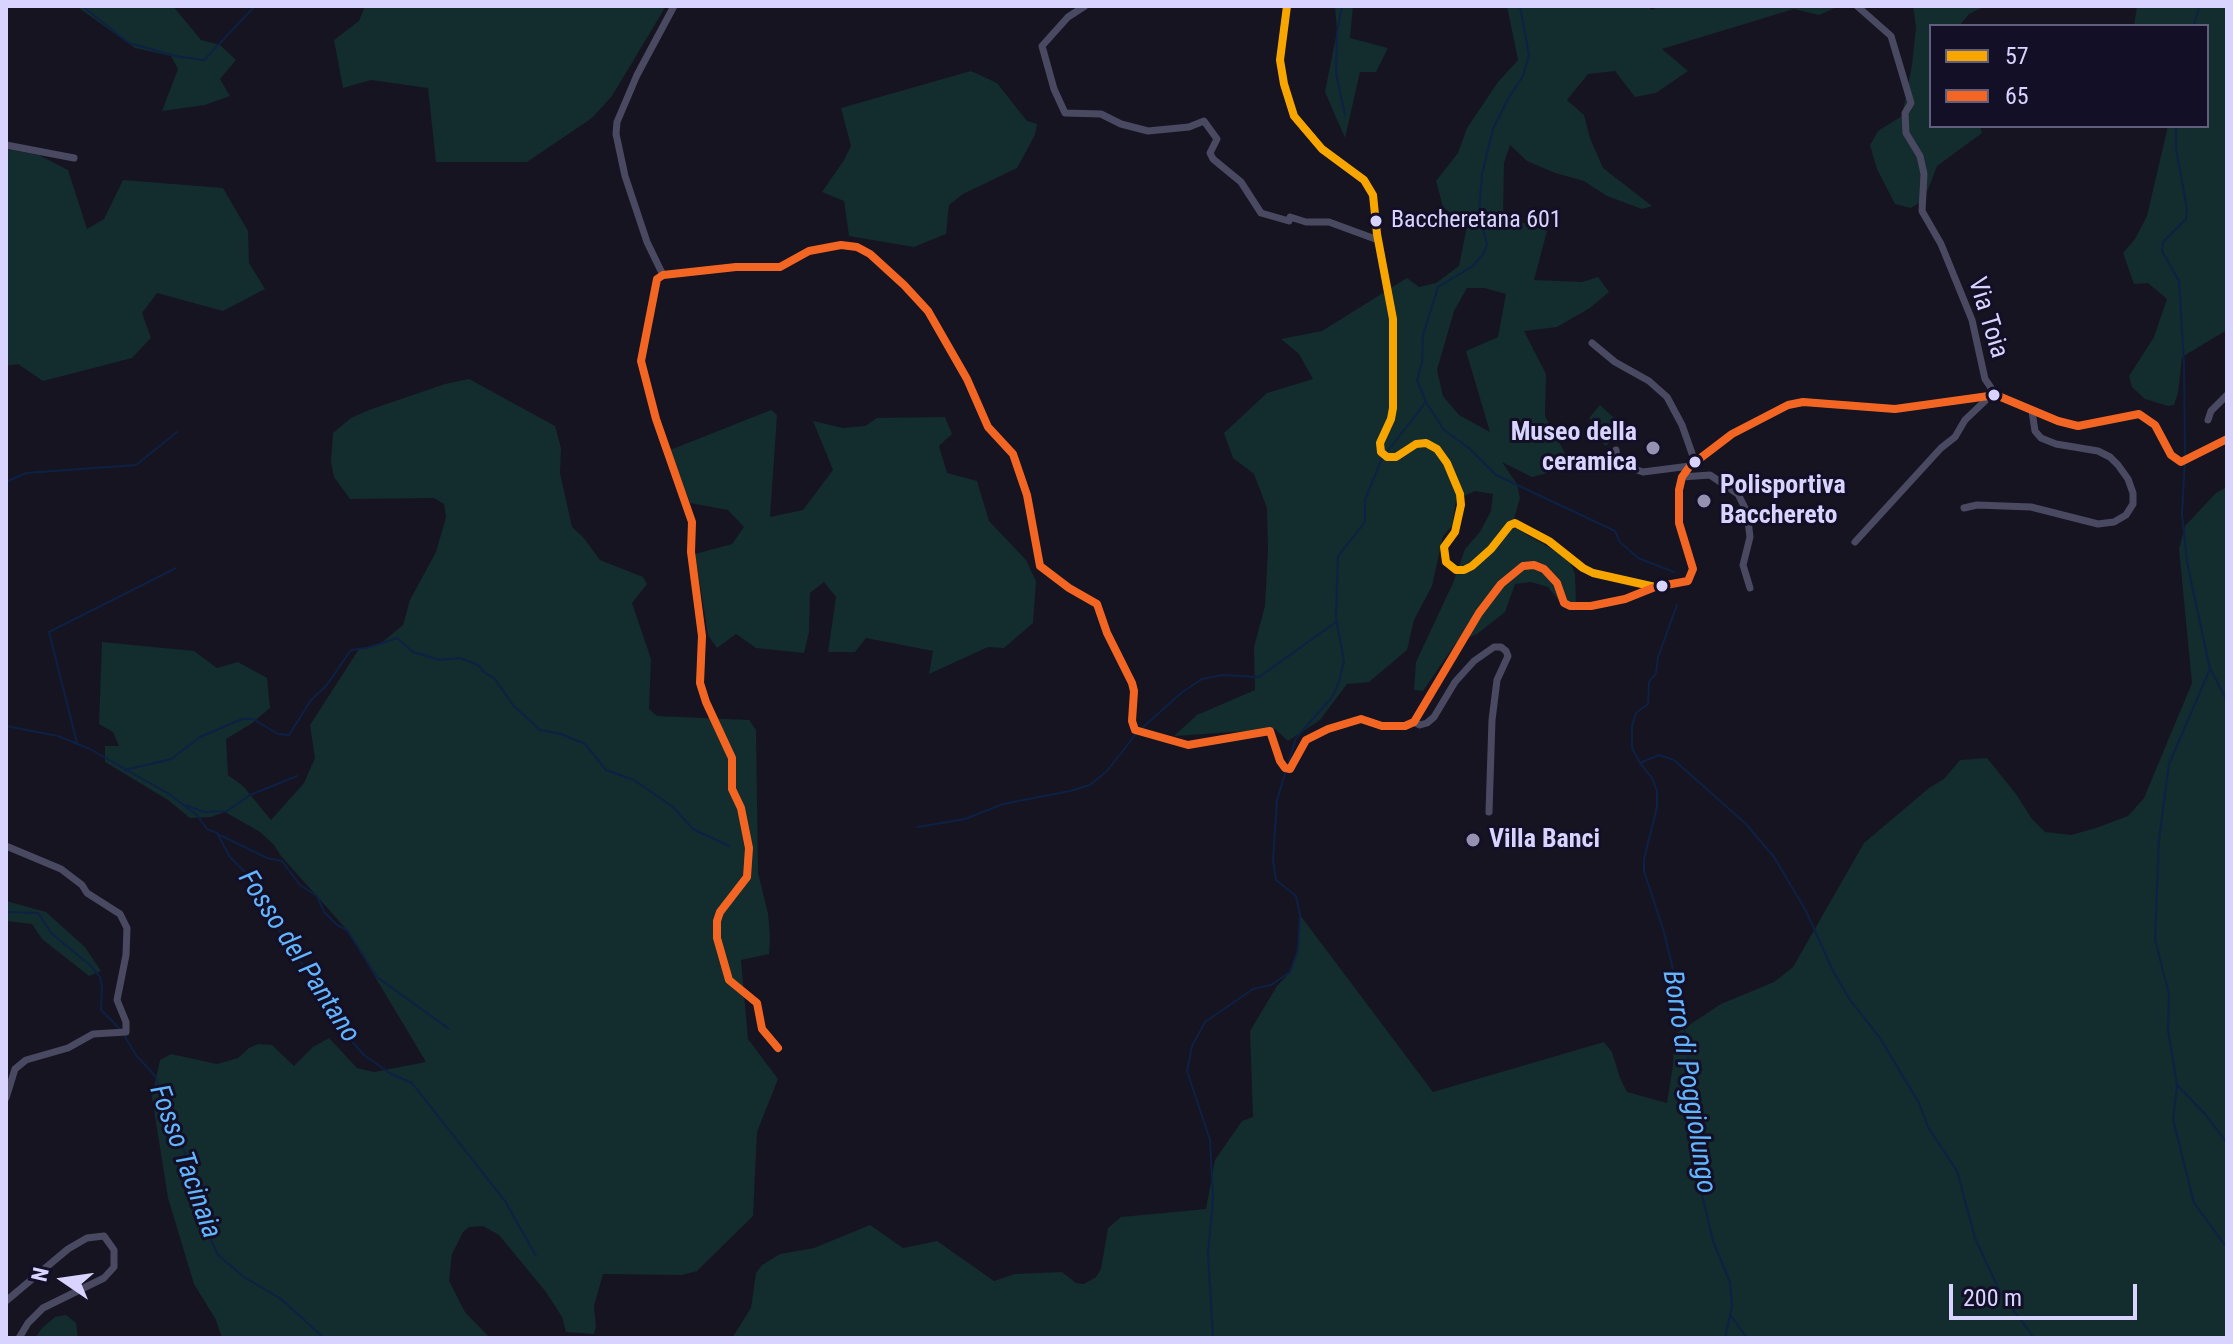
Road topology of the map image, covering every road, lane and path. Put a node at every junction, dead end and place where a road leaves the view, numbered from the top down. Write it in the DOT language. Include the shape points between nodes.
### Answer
graph roads {
  1 [pos="674,6"];
  2 [pos="1085,6"];
  3 [pos="1287,6"];
  4 [pos="1857,6"];
  5 [pos="6,145"];
  6 [pos="74,158"];
  7 [pos="1378,240"];
  8 [pos="660,277"];
  9 [pos="1592,343"];
  10 [pos="1996,395"];
  11 [pos="2227,395"];
  12 [pos="1986,396"];
  13 [pos="2032,411"];
  14 [pos="2208,420"];
  15 [pos="2227,439"];
  16 [pos="1616,450"];
  17 [pos="1692,464"];
  18 [pos="1681,480"];
  19 [pos="1964,508"];
  20 [pos="1855,542"];
  21 [pos="1655,587"];
  22 [pos="1750,588"];
  23 [pos="1414,722"];
  24 [pos="1489,812"];
  25 [pos="6,846"];
  26 [pos="778,1048"];
  27 [pos="6,1098"];
  28 [pos="6,1301"];
  29 [pos="19,1338"];
  1 -- 8 [label="street" via="637,75 616,134"];
  2 -- 7 [label="street" via="1042,46 1065,113 1101,114 1148,131 1204,121 1217,139 1210,153 1213,159 1241,182 1261,213 1289,221 1290,217 1329,222"];
  3 -- 7 [label="street" via="1280,60 1289,105 1322,149 1364,180 1373,195"];
  4 -- 10 [label="street, Via Toia" via="1891,36 1911,103 1905,113 1906,133 1924,174 1922,211 1972,320 1985,379"];
  5 -- 6 [label="street"];
  7 -- 21 [label="street" via="1393,319 1393,408 1380,443 1385,456 1396,457 1426,443 1447,463 1461,505 1459,521 1444,547 1449,567 1464,570 1484,557 1515,523 1583,568"];
  8 -- 23 [label="street" via="780,267 809,251 841,245 870,254 904,285 928,311 988,427 1013,454 1027,495 1040,566 1097,604 1132,683 1135,730 1188,745 1270,731 1280,761 1290,769 1306,740 1328,729 1361,719 1382,726"];
  8 -- 26 [label="street" via="641,361 692,522 702,636 700,683 732,758 732,789 749,848 747,877 720,912 717,938 729,980 757,1003 762,1029"];
  9 -- 17 [label="street" via="1667,397 1682,425"];
  10 -- 12 [label="street"];
  10 -- 13 [label="street"];
  11 -- 14 [label="street"];
  12 -- 17 [label="street" via="1895,409 1788,405 1732,434"];
  12 -- 20 [label="street" via="1955,437"];
  13 -- 15 [label="street" via="2078,426 2139,414 2155,425 2171,455 2181,462"];
  13 -- 19 [label="street" via="2041,438 2098,451 2118,465 2133,493 2126,515 2098,524 2031,507"];
  16 -- 17 [label="street" via="1617,463 1649,473"];
  17 -- 18 [label="street"];
  18 -- 21 [label="street" via="1679,523 1692,576"];
  18 -- 22 [label="street" via="1710,475 1738,494 1747,512 1750,537 1743,565"];
  21 -- 23 [label="street" via="1625,599 1570,606 1544,569 1523,566 1479,613"];
  23 -- 24 [label="street" via="1420,725 1434,717 1474,661 1494,647 1506,651 1492,720"];
  25 -- 27 [label="street" via="61,869 120,914 127,928 117,1000 126,1022 124,1033 93,1034 68,1048 26,1060 15,1069"];
  28 -- 29 [label="street" via="87,1238 104,1236 114,1250 114,1267 104,1278 43,1308"];
}
